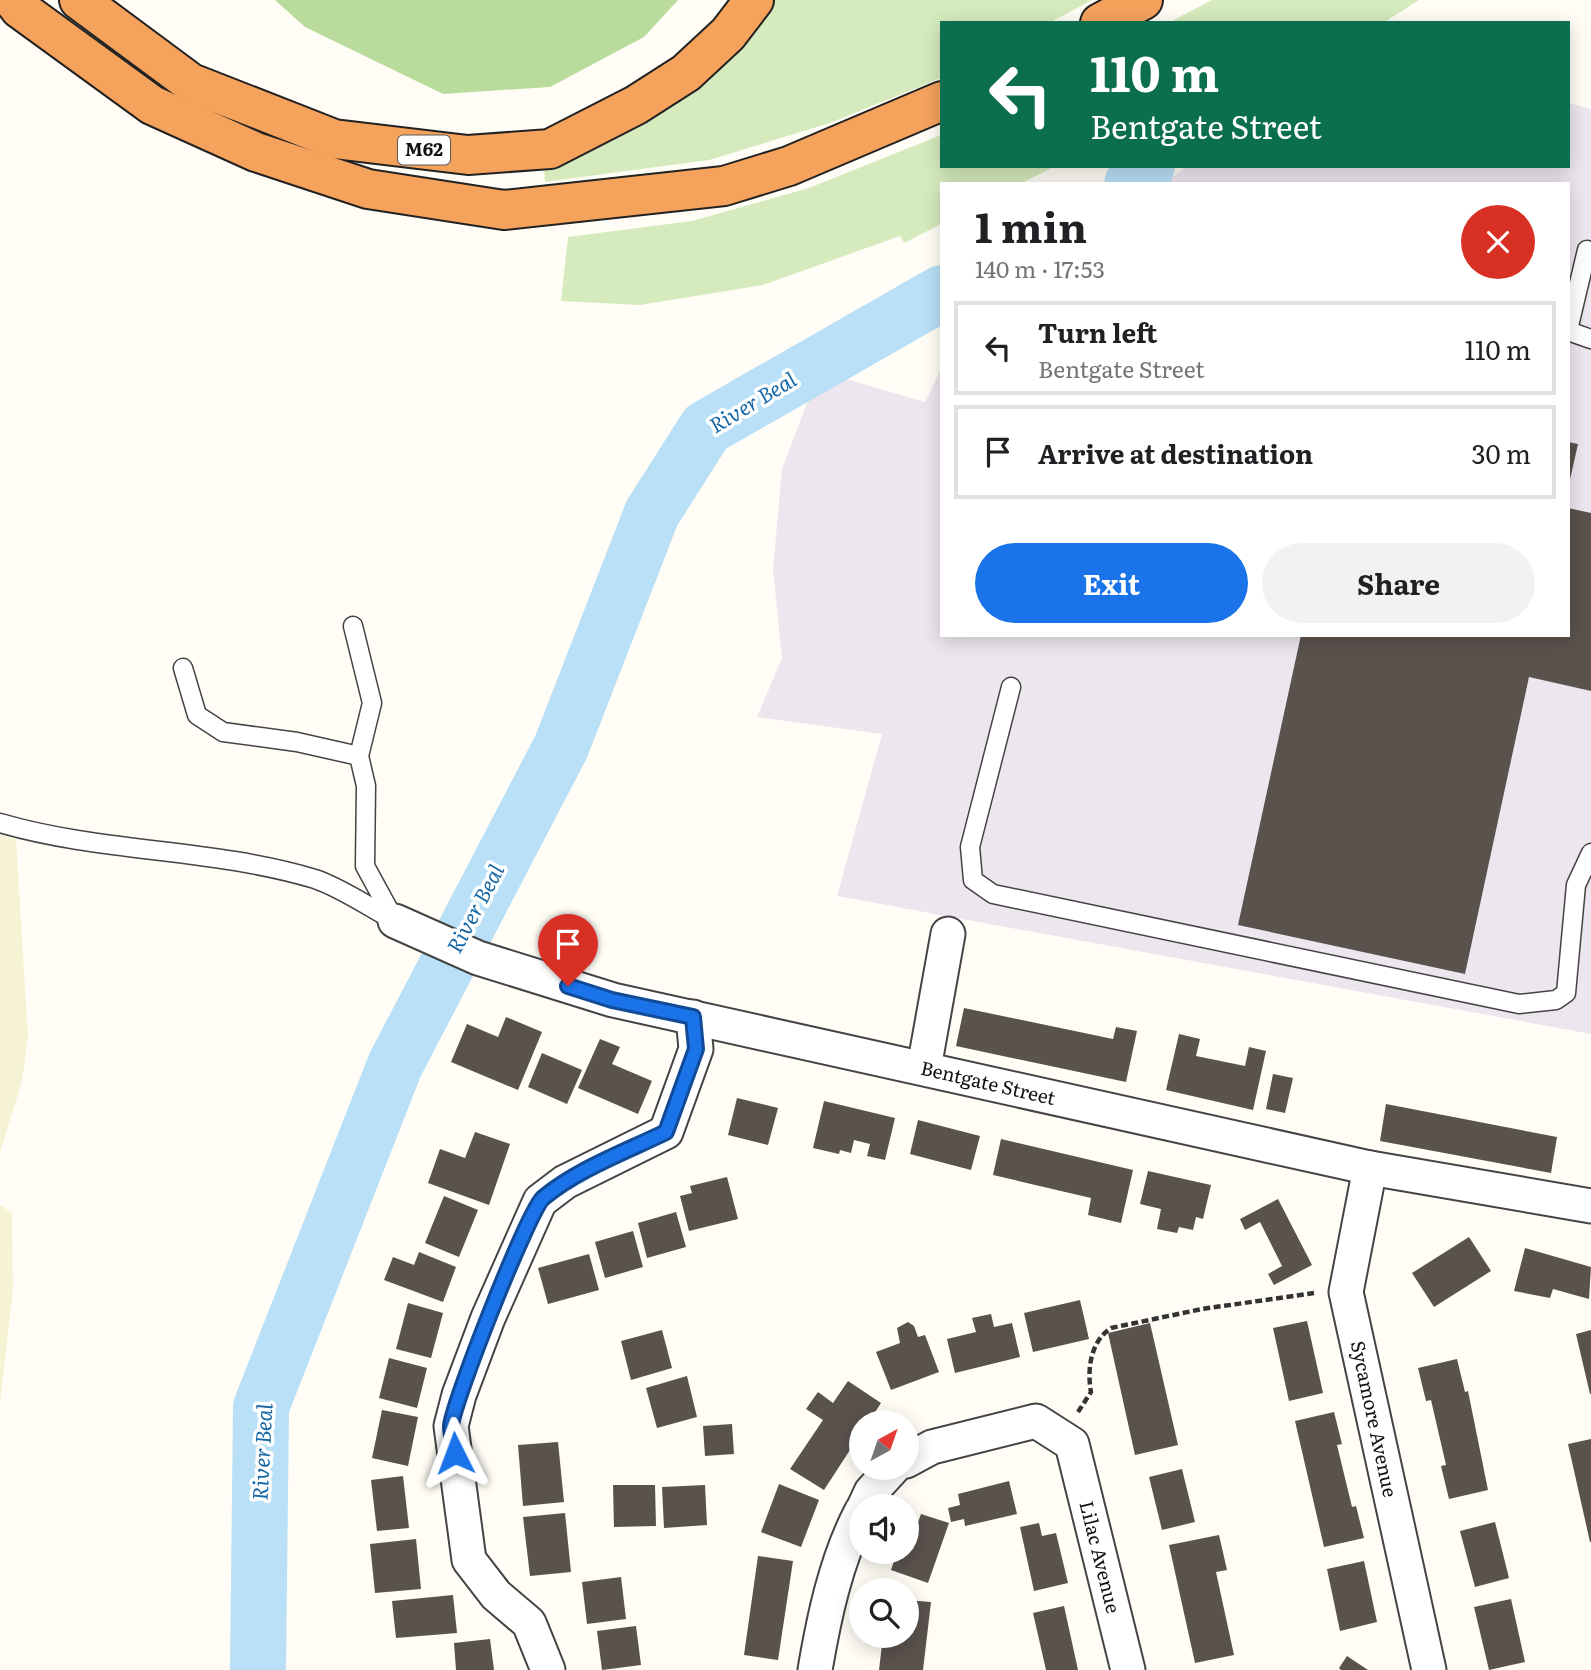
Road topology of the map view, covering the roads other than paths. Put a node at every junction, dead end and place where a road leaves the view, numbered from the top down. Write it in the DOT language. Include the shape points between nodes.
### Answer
graph roads {
  1 [pos="13,0"];
  2 [pos="79,0"];
  3 [pos="754,0"];
  4 [pos="1143,0"];
  5 [pos="1104,21"];
  6 [pos="940,102"];
  7 [pos="1587,250"];
  8 [pos="1570,322"];
  9 [pos="1570,331"];
  10 [pos="1591,339"];
  11 [pos="353,626"];
  12 [pos="183,668"];
  13 [pos="1011,687"];
  14 [pos="359,756"];
  15 [pos="0,824"];
  16 [pos="1591,853"];
  17 [pos="395,921"];
  18 [pos="948,934"];
  19 [pos="693,1017"];
  20 [pos="924,1069"];
  21 [pos="1370,1168"];
  22 [pos="1591,1206"];
  23 [pos="919,1454"];
  24 [pos="882,1480"];
  25 [pos="870,1494"];
  26 [pos="849,1539"];
  27 [pos="548,1670"];
  28 [pos="815,1670"];
  29 [pos="1128,1670"];
  30 [pos="1429,1670"];
  1 -- 6 [label="highway" via="152,105 256,152 368,190 504,210 724,186 789,166"];
  2 -- 3 [label="highway, M62" via="191,83 334,139 468,155 550,149 636,105 686,73 728,34"];
  4 -- 5 [label="highway"];
  7 -- 8 [label="lane"];
  9 -- 10 [label="lane"];
  11 -- 14 [label="lane" via="372,703"];
  12 -- 14 [label="lane" via="197,715 223,732"];
  13 -- 16 [label="lane" via="970,847 973,880 993,894 1519,1004 1556,1000 1566,993 1576,885"];
  14 -- 17 [label="lane" via="366,786 365,866"];
  15 -- 17 [label="lane" via="47,837 197,857 317,880"];
  17 -- 19 [label="street, Bentgate Street" via="478,958 612,1000"];
  18 -- 20 [label="street"];
  19 -- 20 [label="street, Bentgate Street"];
  19 -- 27 [label="street" via="696,1049 666,1132 565,1182 540,1201 488,1318 451,1426 469,1560 496,1595 529,1623"];
  20 -- 21 [label="street, Bentgate Street"];
  21 -- 22 [label="street, Bentgate Street"];
  21 -- 30 [label="street, Sycamore Avenue" via="1346,1289"];
  23 -- 29 [label="street, Lilac Avenue" via="1036,1420 1067,1440"];
  24 -- 25 [label="street"];
  26 -- 28 [label="street"];
}
